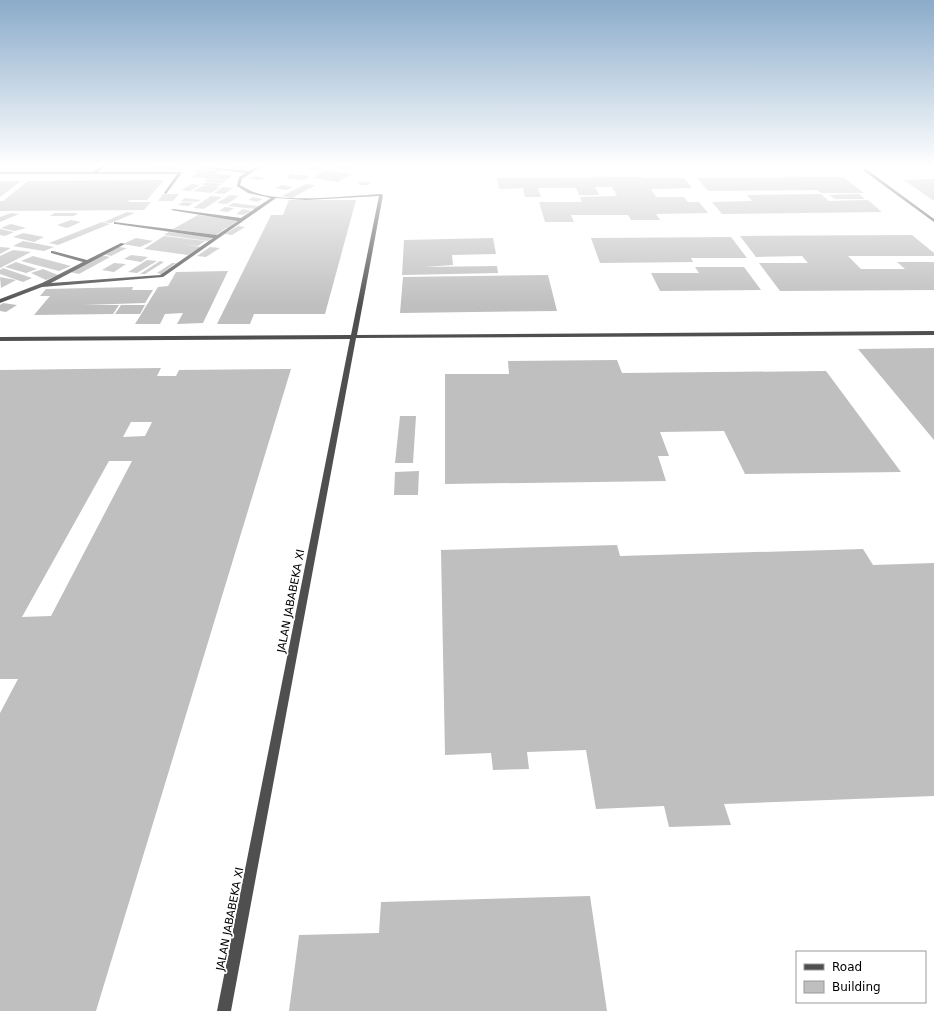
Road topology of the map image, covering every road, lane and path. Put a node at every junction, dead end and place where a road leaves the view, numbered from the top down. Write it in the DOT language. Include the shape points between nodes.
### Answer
graph roads {
  1 [pos="188,212"];
  2 [pos="254,212"];
  3 [pos="378,212"];
  4 [pos="922,212"];
  5 [pos="243,220"];
  6 [pos="934,221"];
  7 [pos="116,223"];
  8 [pos="219,237"];
  9 [pos="123,244"];
  10 [pos="53,252"];
  11 [pos="87,262"];
  12 [pos="41,286"];
  13 [pos="0,301"];
  14 [pos="934,333"];
  15 [pos="354,337"];
  16 [pos="0,339"];
  17 [pos="224,1011"];
  1 -- 5 [label="street"];
  2 -- 5 [label="street"];
  3 -- 15 [label="street, JALAN JABABEKA XI"];
  4 -- 6 [label="street"];
  5 -- 8 [label="street"];
  7 -- 8 [label="street"];
  8 -- 12 [label="street" via="158,277"];
  9 -- 11 [label="street"];
  10 -- 11 [label="street"];
  11 -- 12 [label="street"];
  12 -- 13 [label="street"];
  14 -- 15 [label="street"];
  15 -- 16 [label="street"];
  15 -- 17 [label="street, JALAN JABABEKA XI"];
}
